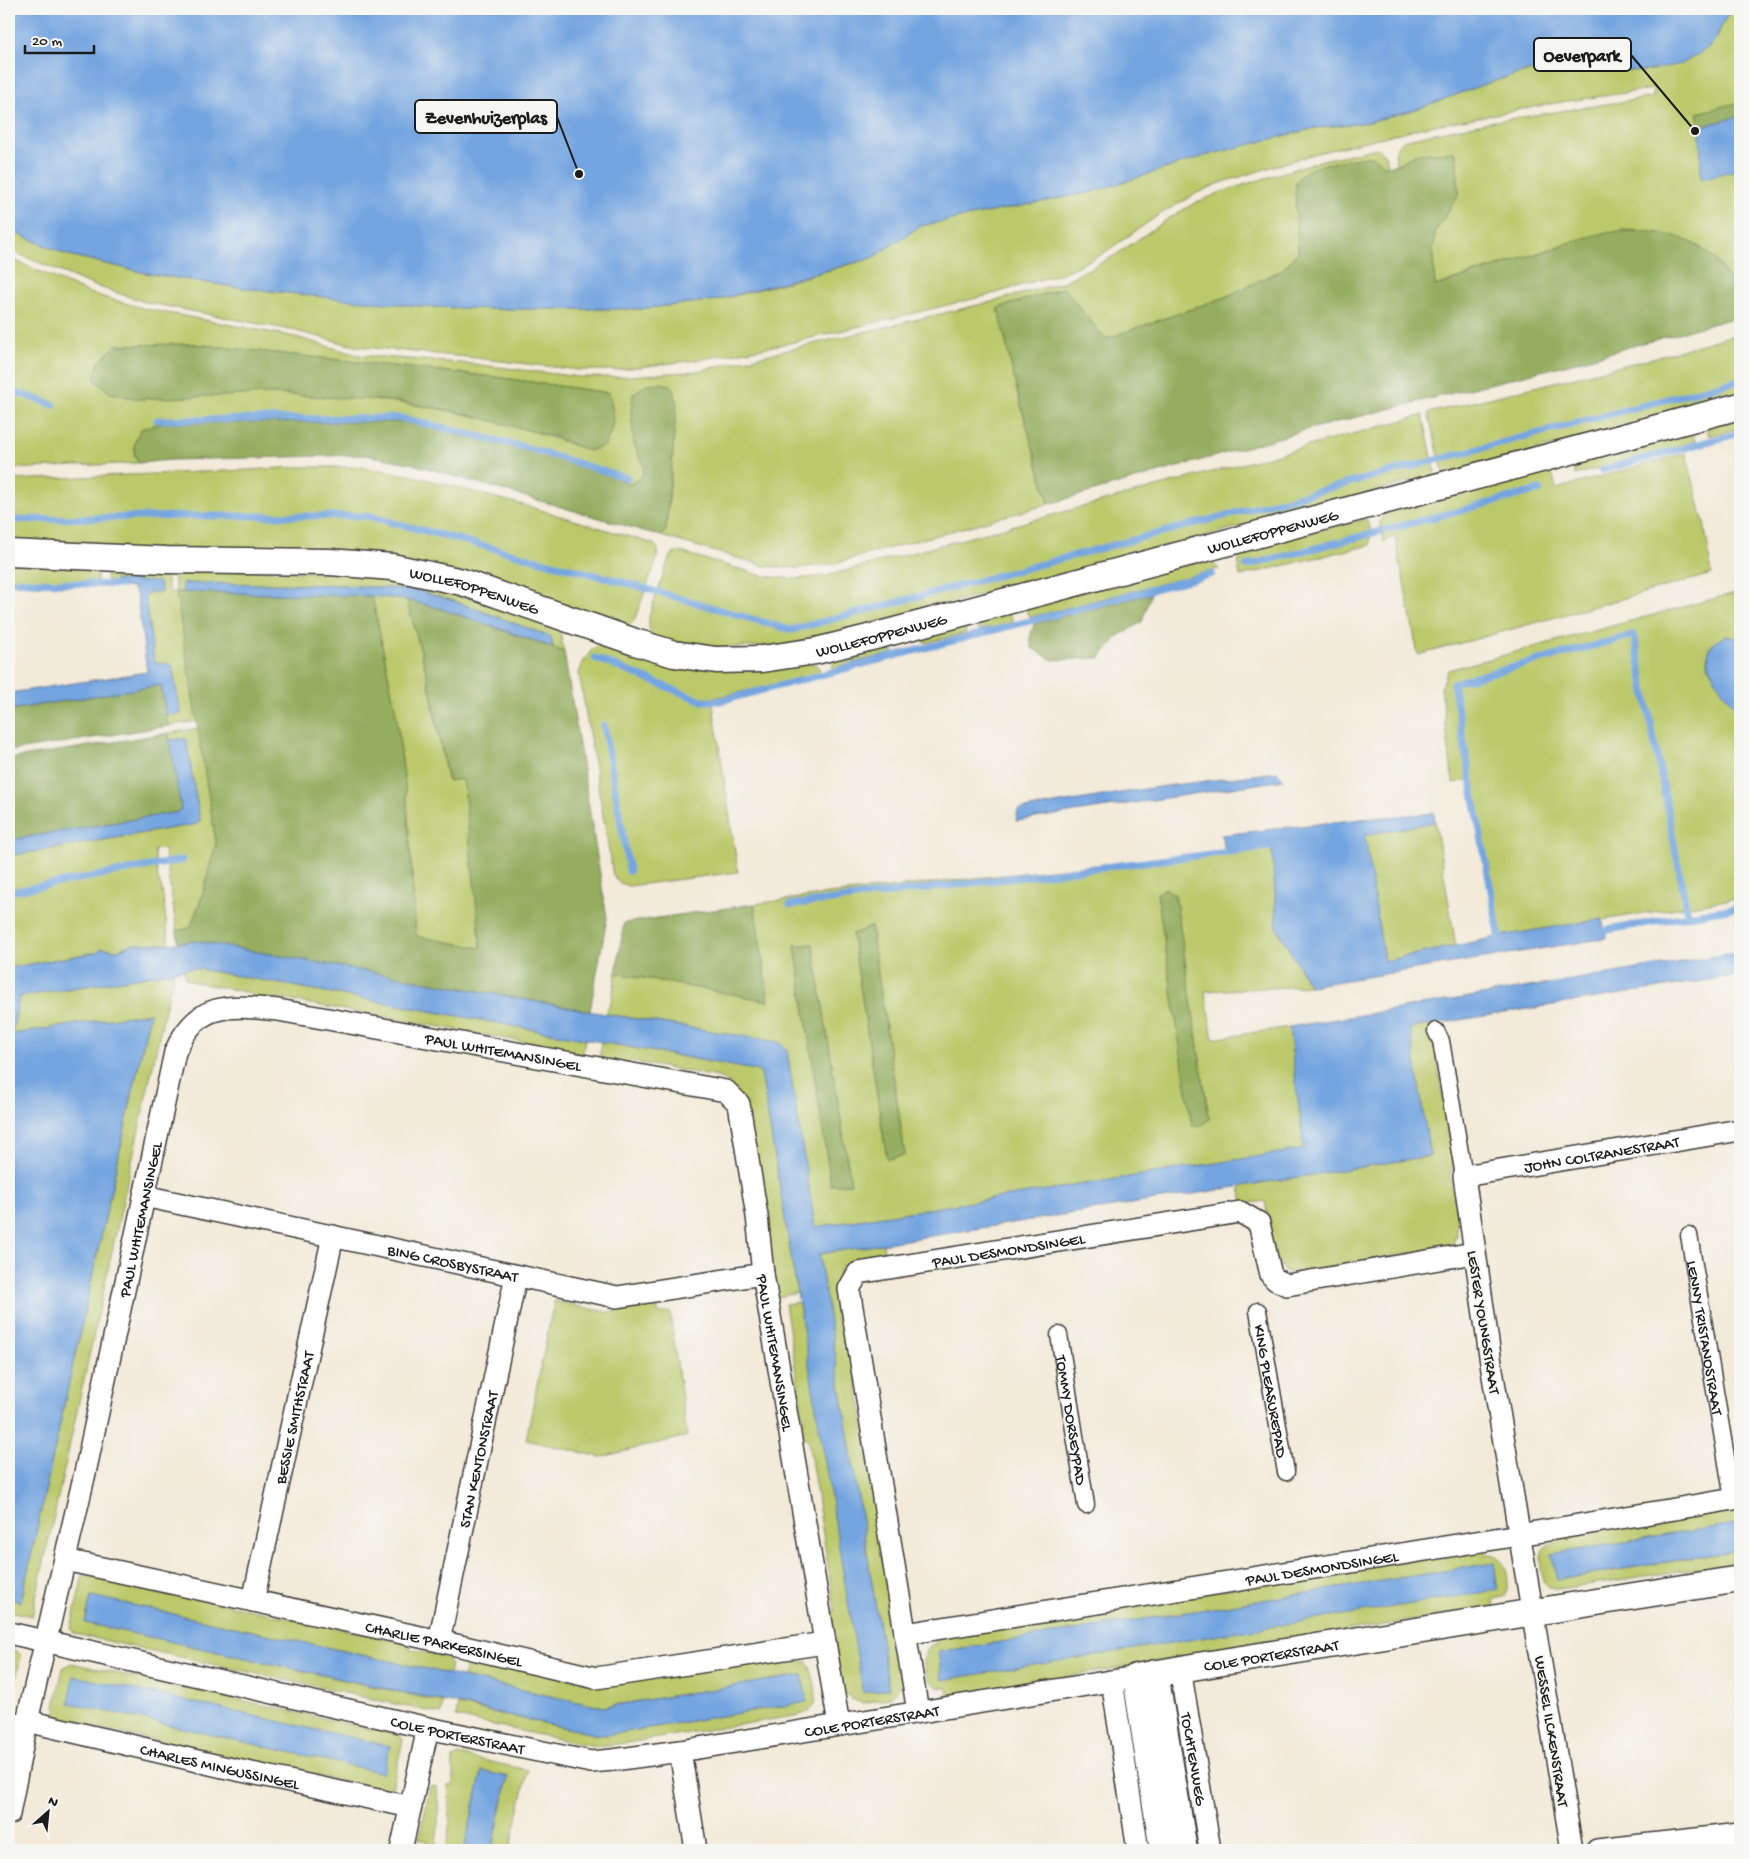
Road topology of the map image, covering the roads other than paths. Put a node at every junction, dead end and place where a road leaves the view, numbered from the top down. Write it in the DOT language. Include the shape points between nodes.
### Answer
graph roads {
  1 [pos="1740,406"];
  2 [pos="9,553"];
  3 [pos="1436,1031"];
  4 [pos="1740,1130"];
  5 [pos="1464,1176"];
  6 [pos="144,1196"];
  7 [pos="1688,1235"];
  8 [pos="333,1236"];
  9 [pos="1474,1253"];
  10 [pos="763,1274"];
  11 [pos="516,1276"];
  12 [pos="1258,1311"];
  13 [pos="1059,1335"];
  14 [pos="1286,1472"];
  15 [pos="1737,1498"];
  16 [pos="1086,1505"];
  17 [pos="1519,1535"];
  18 [pos="65,1560"];
  19 [pos="1740,1579"];
  20 [pos="253,1601"];
  21 [pos="1533,1612"];
  22 [pos="9,1633"];
  23 [pos="905,1634"];
  24 [pos="47,1641"];
  25 [pos="440,1641"];
  26 [pos="824,1643"];
  27 [pos="1180,1669"];
  28 [pos="1134,1677"];
  29 [pos="918,1712"];
  30 [pos="18,1721"];
  31 [pos="839,1725"];
  32 [pos="428,1728"];
  33 [pos="680,1750"];
  34 [pos="411,1806"];
  35 [pos="9,1814"];
  36 [pos="1740,1834"];
  37 [pos="401,1850"];
  38 [pos="696,1850"];
  39 [pos="1138,1850"];
  40 [pos="1163,1850"];
  41 [pos="1184,1850"];
  42 [pos="1210,1850"];
  43 [pos="1572,1850"];
  44 [pos="1597,1850"];
  1 -- 2 [label="street, WOLLEFOPPENWEG" via="872,637 762,660 716,660 674,654 462,582 392,567 330,562 166,560"];
  3 -- 5 [label="street, LESTER YOUNGSTRAAT" via="1441,1041"];
  4 -- 5 [label="street, JOHN COLTRANESTRAAT"];
  5 -- 9 [label="street, LESTER YOUNGSTRAAT"];
  6 -- 8 [label="street, BING CROSBYSTRAAT"];
  6 -- 10 [label="street, PAUL WHITEMANSINGEL" via="175,1052 182,1036 201,1016 218,1010 240,1006 278,1010 726,1091 739,1104"];
  6 -- 18 [label="street, PAUL WHITEMANSINGEL"];
  7 -- 15 [label="street, LENNY TRISTANOSTRAAT"];
  8 -- 11 [label="street, BING CROSBYSTRAAT"];
  8 -- 20 [label="street, BESSIE SMITHSTRAAT"];
  9 -- 17 [label="street, LESTER YOUNGSTRAAT"];
  9 -- 23 [label="street, PAUL DESMONDSINGEL" via="1287,1285 1270,1274 1260,1223 1240,1212 858,1273 849,1289"];
  10 -- 11 [label="street, BING CROSBYSTRAAT" via="617,1297"];
  10 -- 26 [label="street, PAUL WHITEMANSINGEL"];
  11 -- 25 [label="street, STAN KENTONSTRAAT"];
  12 -- 14 [label="street, KING PLEASUREPAD"];
  13 -- 16 [label="street, TOMMY DORSEYPAD"];
  15 -- 17 [label="street, PAUL DESMONDSINGEL"];
  17 -- 21 [label="street, LESTER YOUNGSTRAAT"];
  17 -- 23 [label="street, PAUL DESMONDSINGEL"];
  18 -- 20 [label="street, CHARLIE PARKERSINGEL"];
  18 -- 24 [label="street, PAUL WHITEMANSINGEL"];
  19 -- 21 [label="street, COLE PORTERSTRAAT"];
  20 -- 25 [label="street, CHARLIE PARKERSINGEL"];
  21 -- 27 [label="street, COLE PORTERSTRAAT"];
  21 -- 43 [label="street, WESSEL ILCKENSTRAAT"];
  22 -- 24 [label="street, COLE PORTERSTRAAT"];
  23 -- 29 [label="street, PAUL DESMONDSINGEL"];
  24 -- 30 [label="street, PAUL WHITEMANSINGEL"];
  24 -- 32 [label="street, COLE PORTERSTRAAT"];
  25 -- 26 [label="street, CHARLIE PARKERSINGEL" via="596,1678"];
  26 -- 31 [label="street, PAUL WHITEMANSINGEL"];
  27 -- 28 [label="street, COLE PORTERSTRAAT"];
  27 -- 42 [label="street, TOCHTENWEG"];
  28 -- 29 [label="street, COLE PORTERSTRAAT"];
  28 -- 39 [label="street"];
  28 -- 40 [label="street"];
  28 -- 41 [label="street"];
  29 -- 31 [label="street, COLE PORTERSTRAAT"];
  30 -- 34 [label="street, CHARLES MINGUSSINGEL"];
  30 -- 35 [label="street, PAUL WHITEMANSINGEL"];
  31 -- 33 [label="street, COLE PORTERSTRAAT"];
  32 -- 33 [label="street, COLE PORTERSTRAAT" via="591,1762"];
  32 -- 34 [label="street"];
  33 -- 38 [label="street"];
  34 -- 37 [label="street"];
  36 -- 44 [label="street"];
}
